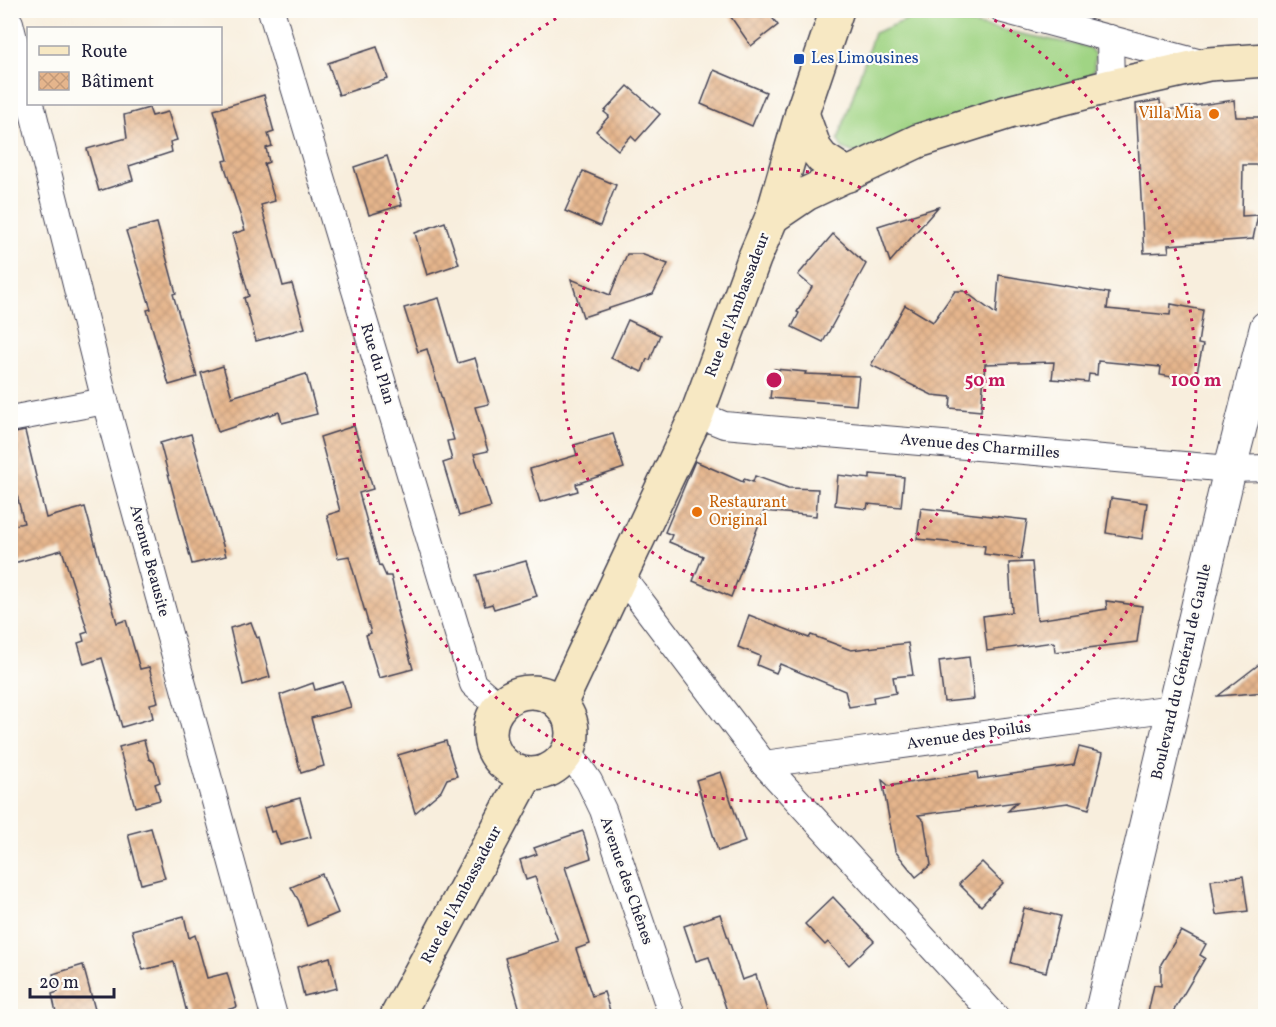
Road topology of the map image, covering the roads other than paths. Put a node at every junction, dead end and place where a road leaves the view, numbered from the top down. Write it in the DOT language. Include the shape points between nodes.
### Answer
graph roads {
  1 [pos="271,10"];
  2 [pos="837,10"];
  3 [pos="1003,10"];
  4 [pos="10,23"];
  5 [pos="1110,38"];
  6 [pos="1266,60"];
  7 [pos="1209,64"];
  8 [pos="1111,86"];
  9 [pos="27,91"];
  10 [pos="31,105"];
  11 [pos="802,113"];
  12 [pos="849,175"];
  13 [pos="772,217"];
  14 [pos="1266,327"];
  15 [pos="105,401"];
  16 [pos="697,414"];
  17 [pos="10,419"];
  18 [pos="1266,468"];
  19 [pos="1230,469"];
  20 [pos="621,575"];
  21 [pos="560,704"];
  22 [pos="500,706"];
  23 [pos="1173,708"];
  24 [pos="568,751"];
  25 [pos="764,764"];
  26 [pos="527,774"];
  27 [pos="274,1017"];
  28 [pos="397,1017"];
  29 [pos="672,1017"];
  30 [pos="995,1017"];
  31 [pos="1100,1017"];
  1 -- 22 [label="street, Rue du Plan" via="473,684"];
  2 -- 11 [label="main road"];
  3 -- 5 [label="street"];
  4 -- 9 [label="street"];
  5 -- 7 [label="street"];
  5 -- 8 [label="street"];
  6 -- 7 [label="main road, Rue de l'Ambassadeur"];
  7 -- 8 [label="main road, Rue de l'Ambassadeur"];
  8 -- 12 [label="main road, Rue de l'Ambassadeur" via="918,141"];
  10 -- 15 [label="street, Avenue Beausite"];
  11 -- 12 [label="main road" via="815,149"];
  11 -- 13 [label="main road"];
  12 -- 13 [label="main road, Rue de l'Ambassadeur" via="806,194"];
  13 -- 16 [label="main road, Rue de l'Ambassadeur"];
  14 -- 19 [label="street, Boulevard du Général de Gaulle"];
  15 -- 17 [label="street"];
  15 -- 27 [label="street, Avenue Beausite"];
  16 -- 19 [label="street, Avenue des Charmilles" via="724,425"];
  16 -- 20 [label="main road, Rue de l'Ambassadeur"];
  18 -- 19 [label="street, Avenue des Charmilles"];
  19 -- 23 [label="street, Boulevard du Général de Gaulle"];
  20 -- 21 [label="main road, Rue de l'Ambassadeur"];
  20 -- 25 [label="street"];
  21 -- 22 [label="main road" via="537,693 524,693"];
  21 -- 24 [label="main road" via="572,726"];
  22 -- 26 [label="main road" via="491,730 496,754 504,764"];
  23 -- 25 [label="street, Avenue des Poilus"];
  23 -- 31 [label="street, Boulevard du Général de Gaulle"];
  24 -- 26 [label="main road" via="552,769"];
  24 -- 29 [label="street, Avenue des Chênes" via="603,810"];
  25 -- 30 [label="street"];
  26 -- 28 [label="main road, Rue de l'Ambassadeur"];
}
